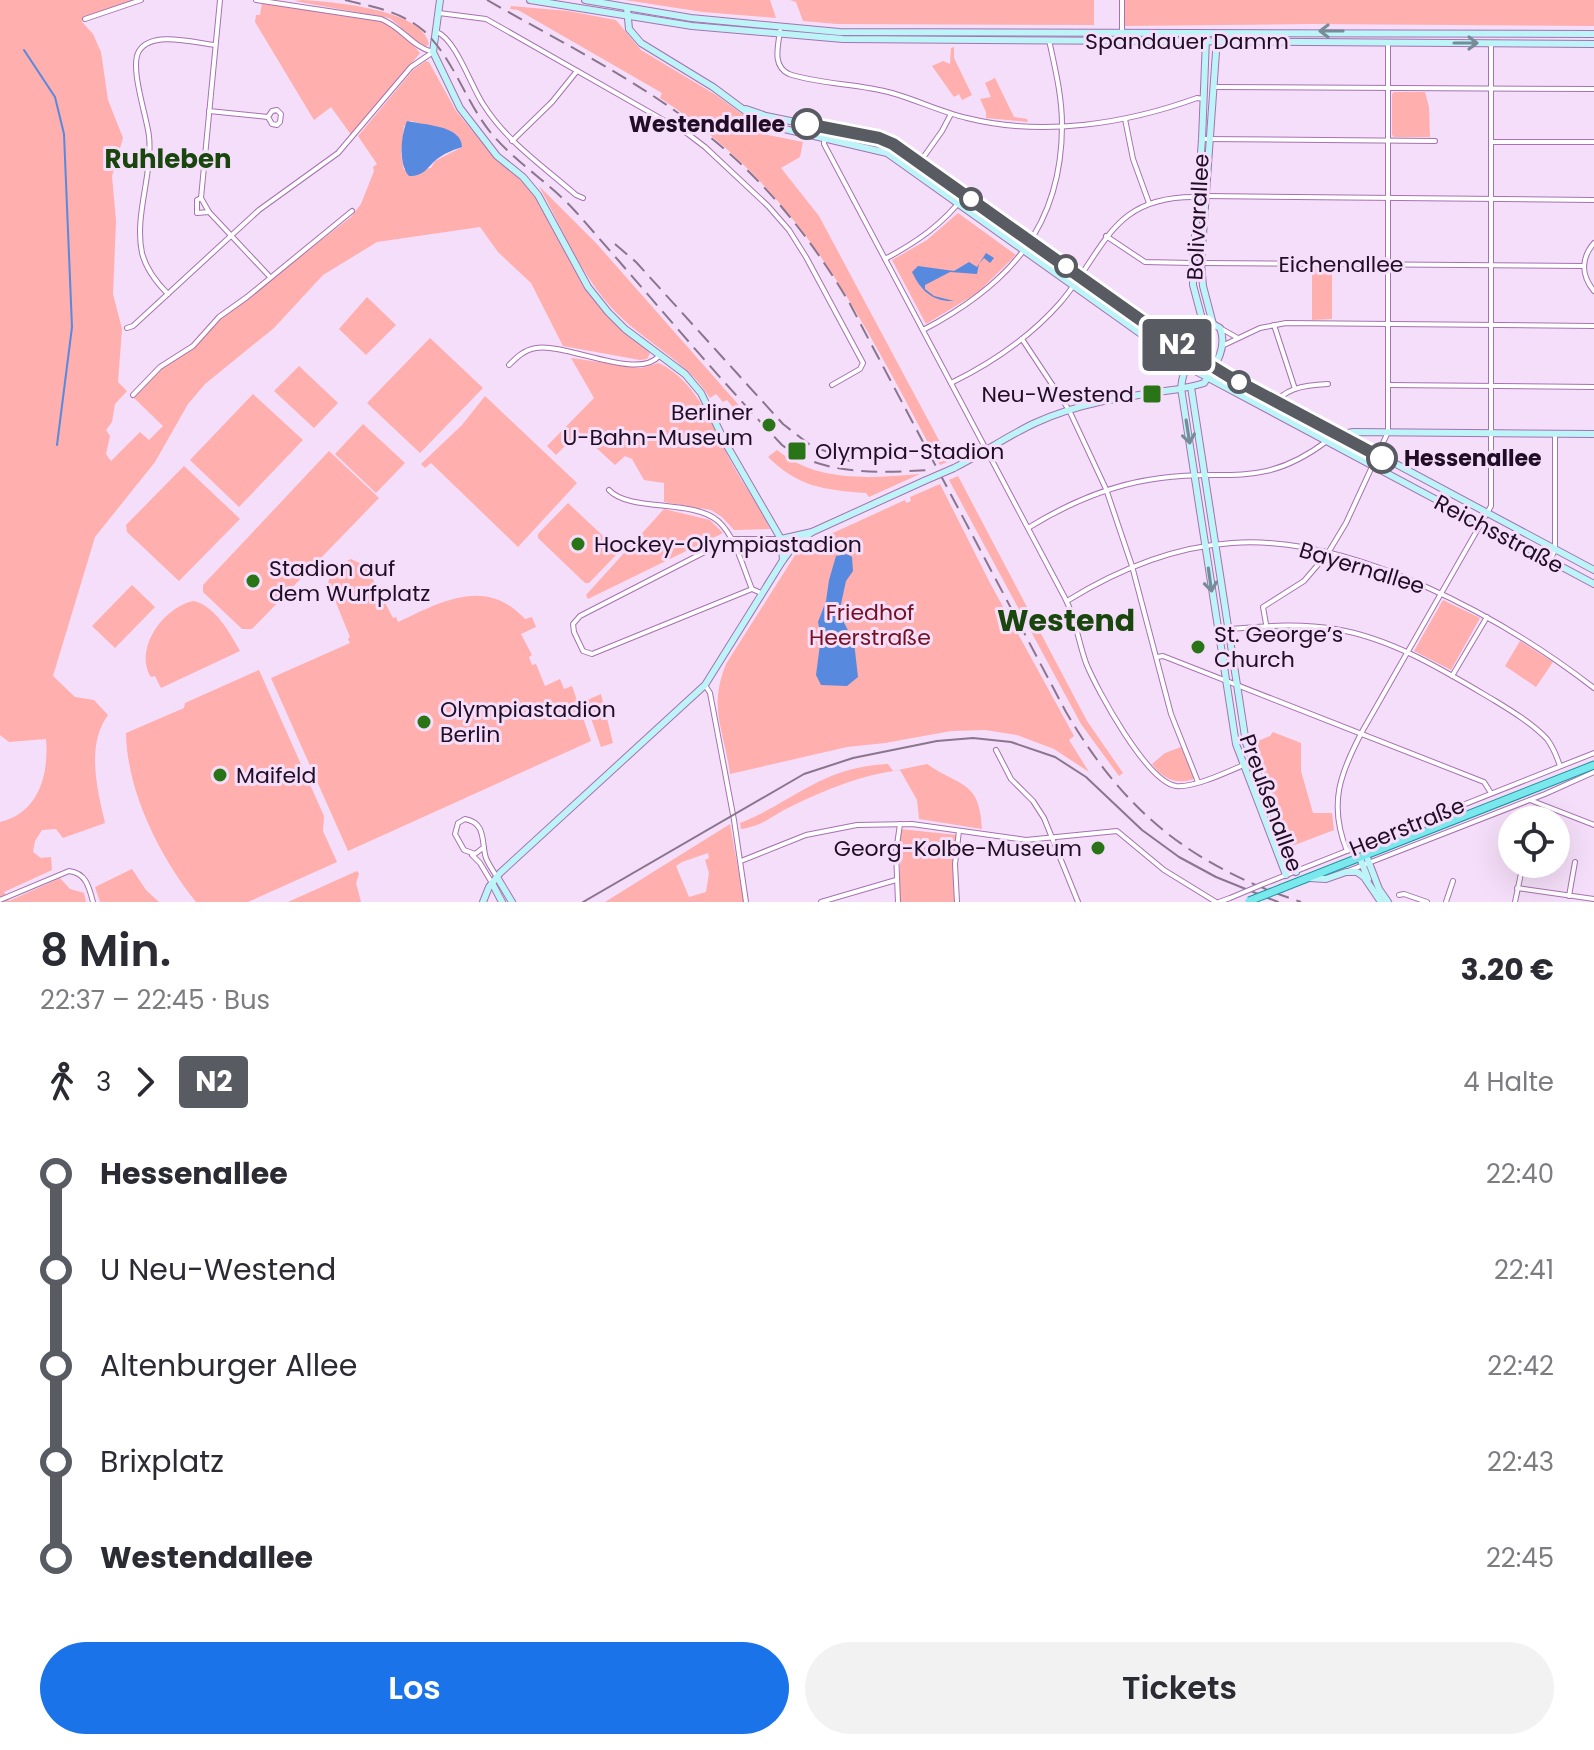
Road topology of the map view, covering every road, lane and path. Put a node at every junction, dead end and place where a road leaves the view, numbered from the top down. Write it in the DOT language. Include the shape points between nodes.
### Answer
graph roads {
  1 [pos="141,0"];
  2 [pos="220,0"];
  3 [pos="256,0"];
  4 [pos="440,0"];
  5 [pos="530,0"];
  6 [pos="539,0"];
  7 [pos="585,0"];
  8 [pos="1122,0"];
  9 [pos="575,3"];
  10 [pos="627,12"];
  11 [pos="439,13"];
  12 [pos="85,19"];
  13 [pos="780,30"];
  14 [pos="437,32"];
  15 [pos="1388,32"];
  16 [pos="1594,34"];
  17 [pos="1049,36"];
  18 [pos="1122,37"];
  19 [pos="1206,37"];
  20 [pos="1217,37"];
  21 [pos="1388,42"];
  22 [pos="1491,43"];
  23 [pos="1594,44"];
  24 [pos="215,45"];
  25 [pos="433,52"];
  26 [pos="577,71"];
  27 [pos="1209,87"];
  28 [pos="1388,88"];
  29 [pos="1491,88"];
  30 [pos="1594,89"];
  31 [pos="1208,99"];
  32 [pos="743,108"];
  33 [pos="209,111"];
  34 [pos="951,114"];
  35 [pos="268,117"];
  36 [pos="1125,119"];
  37 [pos="1062,126"];
  38 [pos="825,128"];
  39 [pos="823,139"];
  40 [pos="1206,139"];
  41 [pos="512,141"];
  42 [pos="1388,141"];
  43 [pos="1435,141"];
  44 [pos="1491,142"];
  45 [pos="1594,142"];
  46 [pos="920,162"];
  47 [pos="965,195"];
  48 [pos="1207,196"];
  49 [pos="1198,197"];
  50 [pos="201,198"];
  51 [pos="583,198"];
  52 [pos="1388,198"];
  53 [pos="1491,199"];
  54 [pos="1594,200"];
  55 [pos="958,203"];
  56 [pos="1149,203"];
  57 [pos="352,211"];
  58 [pos="209,212"];
  59 [pos="231,235"];
  60 [pos="1106,236"];
  61 [pos="1032,243"];
  62 [pos="1594,243"];
  63 [pos="1022,254"];
  64 [pos="886,258"];
  65 [pos="1197,263"];
  66 [pos="1388,265"];
  67 [pos="1491,265"];
  68 [pos="1584,266"];
  69 [pos="1079,276"];
  70 [pos="270,277"];
  71 [pos="1073,285"];
  72 [pos="1594,291"];
  73 [pos="168,294"];
  74 [pos="1388,324"];
  75 [pos="1274,325"];
  76 [pos="1491,325"];
  77 [pos="1216,326"];
  78 [pos="1594,326"];
  79 [pos="127,328"];
  80 [pos="923,330"];
  81 [pos="1206,334"];
  82 [pos="1238,337"];
  83 [pos="1022,339"];
  84 [pos="1224,345"];
  85 [pos="1193,354"];
  86 [pos="659,356"];
  87 [pos="509,365"];
  88 [pos="1186,366"];
  89 [pos="1213,367"];
  90 [pos="1207,378"];
  91 [pos="951,383"];
  92 [pos="1328,384"];
  93 [pos="832,385"];
  94 [pos="1388,385"];
  95 [pos="1491,386"];
  96 [pos="1191,387"];
  97 [pos="1594,387"];
  98 [pos="1181,388"];
  99 [pos="1295,389"];
  100 [pos="133,395"];
  101 [pos="1275,402"];
  102 [pos="1069,410"];
  103 [pos="1270,410"];
  104 [pos="1388,432"];
  105 [pos="1491,433"];
  106 [pos="1555,434"];
  107 [pos="1594,434"];
  108 [pos="1338,435"];
  109 [pos="1327,441"];
  110 [pos="987,451"];
  111 [pos="1377,454"];
  112 [pos="1371,465"];
  113 [pos="1195,476"];
  114 [pos="1205,476"];
  115 [pos="1106,489"];
  116 [pos="609,490"];
  117 [pos="1487,513"];
  118 [pos="1481,524"];
  119 [pos="1028,528"];
  120 [pos="812,532"];
  121 [pos="730,539"];
  122 [pos="781,539"];
  123 [pos="1215,545"];
  124 [pos="1205,546"];
  125 [pos="1555,550"];
  126 [pos="1328,553"];
  127 [pos="783,560"];
  128 [pos="1550,560"];
  129 [pos="1132,566"];
  130 [pos="1594,570"];
  131 [pos="1594,584"];
  132 [pos="752,589"];
  133 [pos="1441,593"];
  134 [pos="762,594"];
  135 [pos="1067,601"];
  136 [pos="1487,617"];
  137 [pos="1226,619"];
  138 [pos="1216,620"];
  139 [pos="1266,624"];
  140 [pos="1228,629"];
  141 [pos="1218,630"];
  142 [pos="1406,653"];
  143 [pos="1157,657"];
  144 [pos="1452,676"];
  145 [pos="1225,680"];
  146 [pos="1236,684"];
  147 [pos="705,685"];
  148 [pos="1594,688"];
  149 [pos="1361,734"];
  150 [pos="996,750"];
  151 [pos="1594,753"];
  152 [pos="1253,761"];
  153 [pos="1243,765"];
  154 [pos="1594,765"];
  155 [pos="1560,766"];
  156 [pos="1594,772"];
  157 [pos="1198,782"];
  158 [pos="1491,793"];
  159 [pos="1545,794"];
  160 [pos="1530,800"];
  161 [pos="1545,806"];
  162 [pos="1570,816"];
  163 [pos="900,824"];
  164 [pos="1594,825"];
  165 [pos="959,831"];
  166 [pos="1052,837"];
  167 [pos="484,847"];
  168 [pos="1354,849"];
  169 [pos="1347,851"];
  170 [pos="470,854"];
  171 [pos="1365,860"];
  172 [pos="741,861"];
  173 [pos="1575,862"];
  174 [pos="1296,872"];
  175 [pos="1346,872"];
  176 [pos="1286,875"];
  177 [pos="1309,878"];
  178 [pos="1520,878"];
  179 [pos="494,880"];
  180 [pos="896,880"];
  181 [pos="1300,881"];
  182 [pos="1453,881"];
  183 [pos="1371,886"];
  184 [pos="1253,888"];
  185 [pos="1517,888"];
  186 [pos="1399,895"];
  187 [pos="1569,896"];
  188 [pos="1594,899"];
  189 [pos="0,900"];
  190 [pos="1217,901"];
  191 [pos="1252,901"];
  192 [pos="93,902"];
  193 [pos="483,902"];
  194 [pos="502,902"];
  195 [pos="512,902"];
  196 [pos="746,902"];
  197 [pos="821,902"];
  198 [pos="898,902"];
  199 [pos="957,902"];
  200 [pos="1078,902"];
  201 [pos="1381,902"];
  202 [pos="1388,902"];
  203 [pos="1427,902"];
  204 [pos="1446,902"];
  205 [pos="1515,902"];
  1 -- 12 [label="street"];
  2 -- 24 [label="street"];
  3 -- 25 [label="street" via="381,19 419,49"];
  4 -- 11 [label="main road"];
  5 -- 6 [label="main road, Spandauer Damm"];
  6 -- 9 [label="main road, Spandauer Damm"];
  7 -- 10 [label="main road, Spandauer Damm"];
  8 -- 18 [label="street"];
  9 -- 10 [label="main road, Spandauer Damm"];
  10 -- 13 [label="main road, Spandauer Damm" via="692,26"];
  10 -- 32 [label="main road, Reichsstraße" via="629,29 641,43"];
  11 -- 14 [label="main road"];
  11 -- 26 [label="street" via="486,19"];
  13 -- 17 [label="main road, Spandauer Damm" via="843,39"];
  13 -- 34 [label="street" via="778,64 788,74 892,93"];
  14 -- 25 [label="main road"];
  14 -- 41 [label="street"];
  15 -- 16 [label="main road, Spandauer Damm"];
  15 -- 20 [label="main road, Spandauer Damm, one-way"];
  15 -- 21 [label="street"];
  17 -- 18 [label="main road, Spandauer Damm"];
  17 -- 37 [label="street"];
  18 -- 19 [label="main road, Spandauer Damm"];
  19 -- 20 [label="main road, Spandauer Damm"];
  19 -- 27 [label="main road, Bolivarallee"];
  20 -- 21 [label="main road, Spandauer Damm"];
  20 -- 27 [label="main road, Bolivarallee"];
  21 -- 22 [label="main road, Spandauer Damm, one-way"];
  21 -- 28 [label="street"];
  22 -- 23 [label="main road, Spandauer Damm"];
  22 -- 29 [label="street"];
  24 -- 33 [label="street"];
  24 -- 73 [label="street" via="156,41 137,57 150,138 141,244 150,272"];
  25 -- 59 [label="street" via="411,67 338,153 266,203"];
  25 -- 86 [label="main road" via="460,108 538,195 591,290 625,329"];
  26 -- 41 [label="street"];
  26 -- 93 [label="street" via="690,136 779,218 863,363"];
  27 -- 28 [label="street"];
  27 -- 31 [label="main road, Bolivarallee"];
  28 -- 29 [label="street"];
  28 -- 42 [label="street"];
  29 -- 30 [label="street"];
  29 -- 44 [label="street"];
  31 -- 36 [label="street"];
  31 -- 40 [label="main road, Bolivarallee"];
  32 -- 38 [label="main road, Reichsstraße"];
  32 -- 39 [label="main road, Reichsstraße" via="763,124"];
  33 -- 35 [label="street"];
  33 -- 50 [label="street"];
  34 -- 37 [label="street" via="1009,126"];
  34 -- 46 [label="street"];
  36 -- 37 [label="street"];
  36 -- 56 [label="street"];
  37 -- 61 [label="street" via="1052,189"];
  38 -- 39 [label="street"];
  38 -- 46 [label="main road, Reichsstraße" via="883,139"];
  39 -- 55 [label="main road, Reichsstraße" via="887,153"];
  39 -- 64 [label="street"];
  40 -- 42 [label="street"];
  40 -- 48 [label="main road, Bolivarallee"];
  40 -- 49 [label="main road, Bolivarallee"];
  41 -- 51 [label="street"];
  42 -- 43 [label="street"];
  42 -- 52 [label="street"];
  44 -- 45 [label="street"];
  44 -- 53 [label="street"];
  46 -- 47 [label="main road, Reichsstraße"];
  47 -- 55 [label="street"];
  47 -- 61 [label="main road, Reichsstraße"];
  48 -- 49 [label="street"];
  48 -- 52 [label="street"];
  48 -- 65 [label="main road, Bolivarallee"];
  49 -- 56 [label="street"];
  49 -- 65 [label="main road, Bolivarallee"];
  50 -- 58 [label="street"];
  50 -- 58 [label="street" via="197,213"];
  52 -- 53 [label="street"];
  52 -- 66 [label="street"];
  53 -- 54 [label="street"];
  53 -- 67 [label="street"];
  55 -- 63 [label="main road, Reichsstraße"];
  55 -- 64 [label="street" via="932,231"];
  56 -- 60 [label="street" via="1124,217"];
  57 -- 70 [label="street"];
  58 -- 59 [label="street"];
  59 -- 70 [label="street"];
  59 -- 73 [label="street"];
  60 -- 65 [label="street, Eichenallee" via="1145,262"];
  60 -- 69 [label="street"];
  61 -- 63 [label="street"];
  61 -- 69 [label="main road, Reichsstraße"];
  62 -- 68 [label="street"];
  63 -- 71 [label="main road, Reichsstraße"];
  63 -- 80 [label="street" via="980,296"];
  64 -- 80 [label="street"];
  65 -- 66 [label="street, Eichenallee"];
  65 -- 77 [label="main road, Bolivarallee"];
  65 -- 81 [label="main road, Bolivarallee" via="1193,285"];
  66 -- 67 [label="street, Eichenallee"];
  66 -- 74 [label="street"];
  67 -- 68 [label="street, Eichenallee"];
  67 -- 76 [label="street"];
  68 -- 72 [label="street"];
  69 -- 71 [label="street"];
  69 -- 85 [label="main road, Reichsstraße"];
  70 -- 100 [label="street"];
  71 -- 83 [label="street"];
  71 -- 88 [label="main road, Reichsstraße"];
  73 -- 79 [label="street"];
  74 -- 75 [label="street"];
  74 -- 76 [label="street"];
  74 -- 94 [label="street"];
  75 -- 82 [label="street"];
  75 -- 99 [label="street"];
  76 -- 78 [label="street"];
  76 -- 95 [label="street"];
  77 -- 81 [label="main road"];
  77 -- 82 [label="street"];
  77 -- 84 [label="main road, Bolivarallee"];
  80 -- 91 [label="street"];
  81 -- 85 [label="main road"];
  82 -- 84 [label="street"];
  83 -- 91 [label="street"];
  83 -- 102 [label="street"];
  84 -- 89 [label="main road"];
  85 -- 88 [label="main road"];
  85 -- 89 [label="main road, Reichsstraße"];
  86 -- 87 [label="street" via="641,366 543,348 527,351"];
  86 -- 122 [label="main road" via="701,393"];
  88 -- 90 [label="main road, Reichsstraße"];
  88 -- 98 [label="main road"];
  89 -- 90 [label="main road"];
  89 -- 101 [label="main road, Reichsstraße"];
  90 -- 96 [label="main road"];
  90 -- 103 [label="main road, Reichsstraße"];
  91 -- 110 [label="street"];
  92 -- 99 [label="street"];
  94 -- 95 [label="street"];
  94 -- 104 [label="street"];
  95 -- 97 [label="street"];
  95 -- 105 [label="street"];
  96 -- 98 [label="main road"];
  96 -- 114 [label="main road, Preußenallee"];
  98 -- 102 [label="main road"];
  98 -- 113 [label="main road, Preußenallee, one-way"];
  99 -- 101 [label="street"];
  101 -- 103 [label="street"];
  101 -- 108 [label="main road, Reichsstraße"];
  102 -- 110 [label="main road"];
  102 -- 115 [label="street"];
  103 -- 109 [label="main road, Reichsstraße"];
  104 -- 105 [label="main road"];
  104 -- 108 [label="main road"];
  104 -- 111 [label="street"];
  105 -- 106 [label="main road"];
  105 -- 117 [label="street"];
  106 -- 107 [label="main road"];
  106 -- 125 [label="street"];
  108 -- 109 [label="main road"];
  108 -- 111 [label="main road, Reichsstraße"];
  109 -- 112 [label="main road, Reichsstraße"];
  109 -- 114 [label="street" via="1272,470"];
  110 -- 119 [label="street"];
  110 -- 120 [label="main road, bridge"];
  111 -- 112 [label="street"];
  111 -- 117 [label="main road, Reichsstraße"];
  112 -- 118 [label="main road, Reichsstraße"];
  112 -- 126 [label="street"];
  113 -- 114 [label="street"];
  113 -- 115 [label="street"];
  113 -- 124 [label="main road, Preußenallee"];
  114 -- 123 [label="main road, Preußenallee"];
  115 -- 119 [label="street"];
  115 -- 129 [label="street"];
  116 -- 121 [label="street" via="620,498 709,516"];
  117 -- 118 [label="street"];
  117 -- 125 [label="main road, Reichsstraße"];
  118 -- 128 [label="main road, Reichsstraße"];
  118 -- 133 [label="street"];
  119 -- 135 [label="street"];
  120 -- 122 [label="main road"];
  120 -- 127 [label="main road"];
  121 -- 122 [label="street"];
  121 -- 132 [label="street"];
  121 -- 132 [label="street" via="576,618 573,627 580,647 592,654"];
  122 -- 127 [label="main road"];
  123 -- 124 [label="street, Bayernallee"];
  123 -- 126 [label="street, Bayernallee" via="1263,543"];
  123 -- 137 [label="main road, Preußenallee"];
  124 -- 129 [label="street, Bayernallee"];
  124 -- 138 [label="main road, Preußenallee, one-way"];
  125 -- 128 [label="street"];
  125 -- 130 [label="main road, Reichsstraße"];
  126 -- 133 [label="street, Bayernallee"];
  126 -- 139 [label="street" via="1304,581 1263,607"];
  127 -- 134 [label="main road"];
  128 -- 131 [label="main road, Reichsstraße"];
  129 -- 135 [label="street, Bayernallee"];
  129 -- 143 [label="street"];
  132 -- 134 [label="street"];
  133 -- 136 [label="street, Bayernallee"];
  133 -- 142 [label="street"];
  134 -- 147 [label="main road"];
  135 -- 157 [label="street" via="1089,669 1128,738 1160,779 1177,786"];
  136 -- 144 [label="street"];
  136 -- 148 [label="street, Bayernallee"];
  137 -- 138 [label="street"];
  137 -- 140 [label="main road, Preußenallee"];
  138 -- 141 [label="main road, Preußenallee"];
  139 -- 140 [label="street"];
  139 -- 142 [label="street" via="1348,632"];
  140 -- 141 [label="street"];
  140 -- 146 [label="main road, Preußenallee"];
  141 -- 145 [label="main road, Preußenallee"];
  142 -- 144 [label="street"];
  142 -- 149 [label="street"];
  143 -- 145 [label="street"];
  143 -- 157 [label="street" via="1171,714"];
  144 -- 155 [label="street" via="1538,731"];
  145 -- 146 [label="street"];
  145 -- 153 [label="main road, Preußenallee"];
  146 -- 149 [label="street"];
  146 -- 152 [label="main road, Preußenallee"];
  147 -- 172 [label="street"];
  147 -- 179 [label="main road"];
  149 -- 158 [label="street" via="1484,782"];
  149 -- 169 [label="street" via="1339,788 1338,823"];
  150 -- 166 [label="street" via="1011,779 1038,807"];
  151 -- 155 [label="street, Heerstraße"];
  152 -- 153 [label="street"];
  152 -- 174 [label="main road, Preußenallee"];
  153 -- 157 [label="street"];
  153 -- 176 [label="main road, Preußenallee"];
  154 -- 171 [label="main road, Heerstraße"];
  155 -- 158 [label="street, Heerstraße"];
  156 -- 159 [label="street, Heerstraße"];
  158 -- 168 [label="street, Heerstraße"];
  159 -- 160 [label="street, Heerstraße"];
  159 -- 161 [label="street"];
  160 -- 161 [label="street"];
  160 -- 171 [label="street, Heerstraße"];
  162 -- 164 [label="street"];
  163 -- 165 [label="street"];
  163 -- 172 [label="street" via="819,832"];
  163 -- 180 [label="street"];
  165 -- 166 [label="street" via="1026,840"];
  165 -- 199 [label="street"];
  166 -- 190 [label="street" via="1121,833 1164,870"];
  166 -- 200 [label="street"];
  167 -- 170 [label="street"];
  167 -- 170 [label="street" via="476,823 461,821 455,834"];
  167 -- 179 [label="street"];
  168 -- 169 [label="street, Heerstraße"];
  168 -- 171 [label="street" via="1362,850"];
  169 -- 174 [label="street, Heerstraße"];
  170 -- 179 [label="street"];
  171 -- 175 [label="street, Heerstraße"];
  171 -- 177 [label="main road, Heerstraße"];
  171 -- 183 [label="main road"];
  171 -- 202 [label="main road"];
  172 -- 196 [label="street"];
  173 -- 187 [label="street"];
  174 -- 176 [label="street, Heerstraße"];
  174 -- 181 [label="street, Preußenallee"];
  175 -- 177 [label="main road, Heerstraße"];
  175 -- 183 [label="main road" via="1360,874"];
  176 -- 184 [label="street, Heerstraße, bridge"];
  177 -- 181 [label="main road, Heerstraße"];
  178 -- 185 [label="street"];
  179 -- 193 [label="main road"];
  179 -- 194 [label="main road"];
  179 -- 195 [label="main road"];
  180 -- 197 [label="street"];
  180 -- 198 [label="street"];
  181 -- 191 [label="main road, Heerstraße, bridge"];
  182 -- 204 [label="street"];
  183 -- 201 [label="main road"];
  184 -- 190 [label="street, Heerstraße, bridge"];
  184 -- 191 [label="street, bridge"];
  185 -- 187 [label="street"];
  185 -- 205 [label="street"];
  186 -- 203 [label="street"];
  187 -- 188 [label="street"];
  189 -- 192 [label="street" via="63,871 77,872 84,879"];
}
